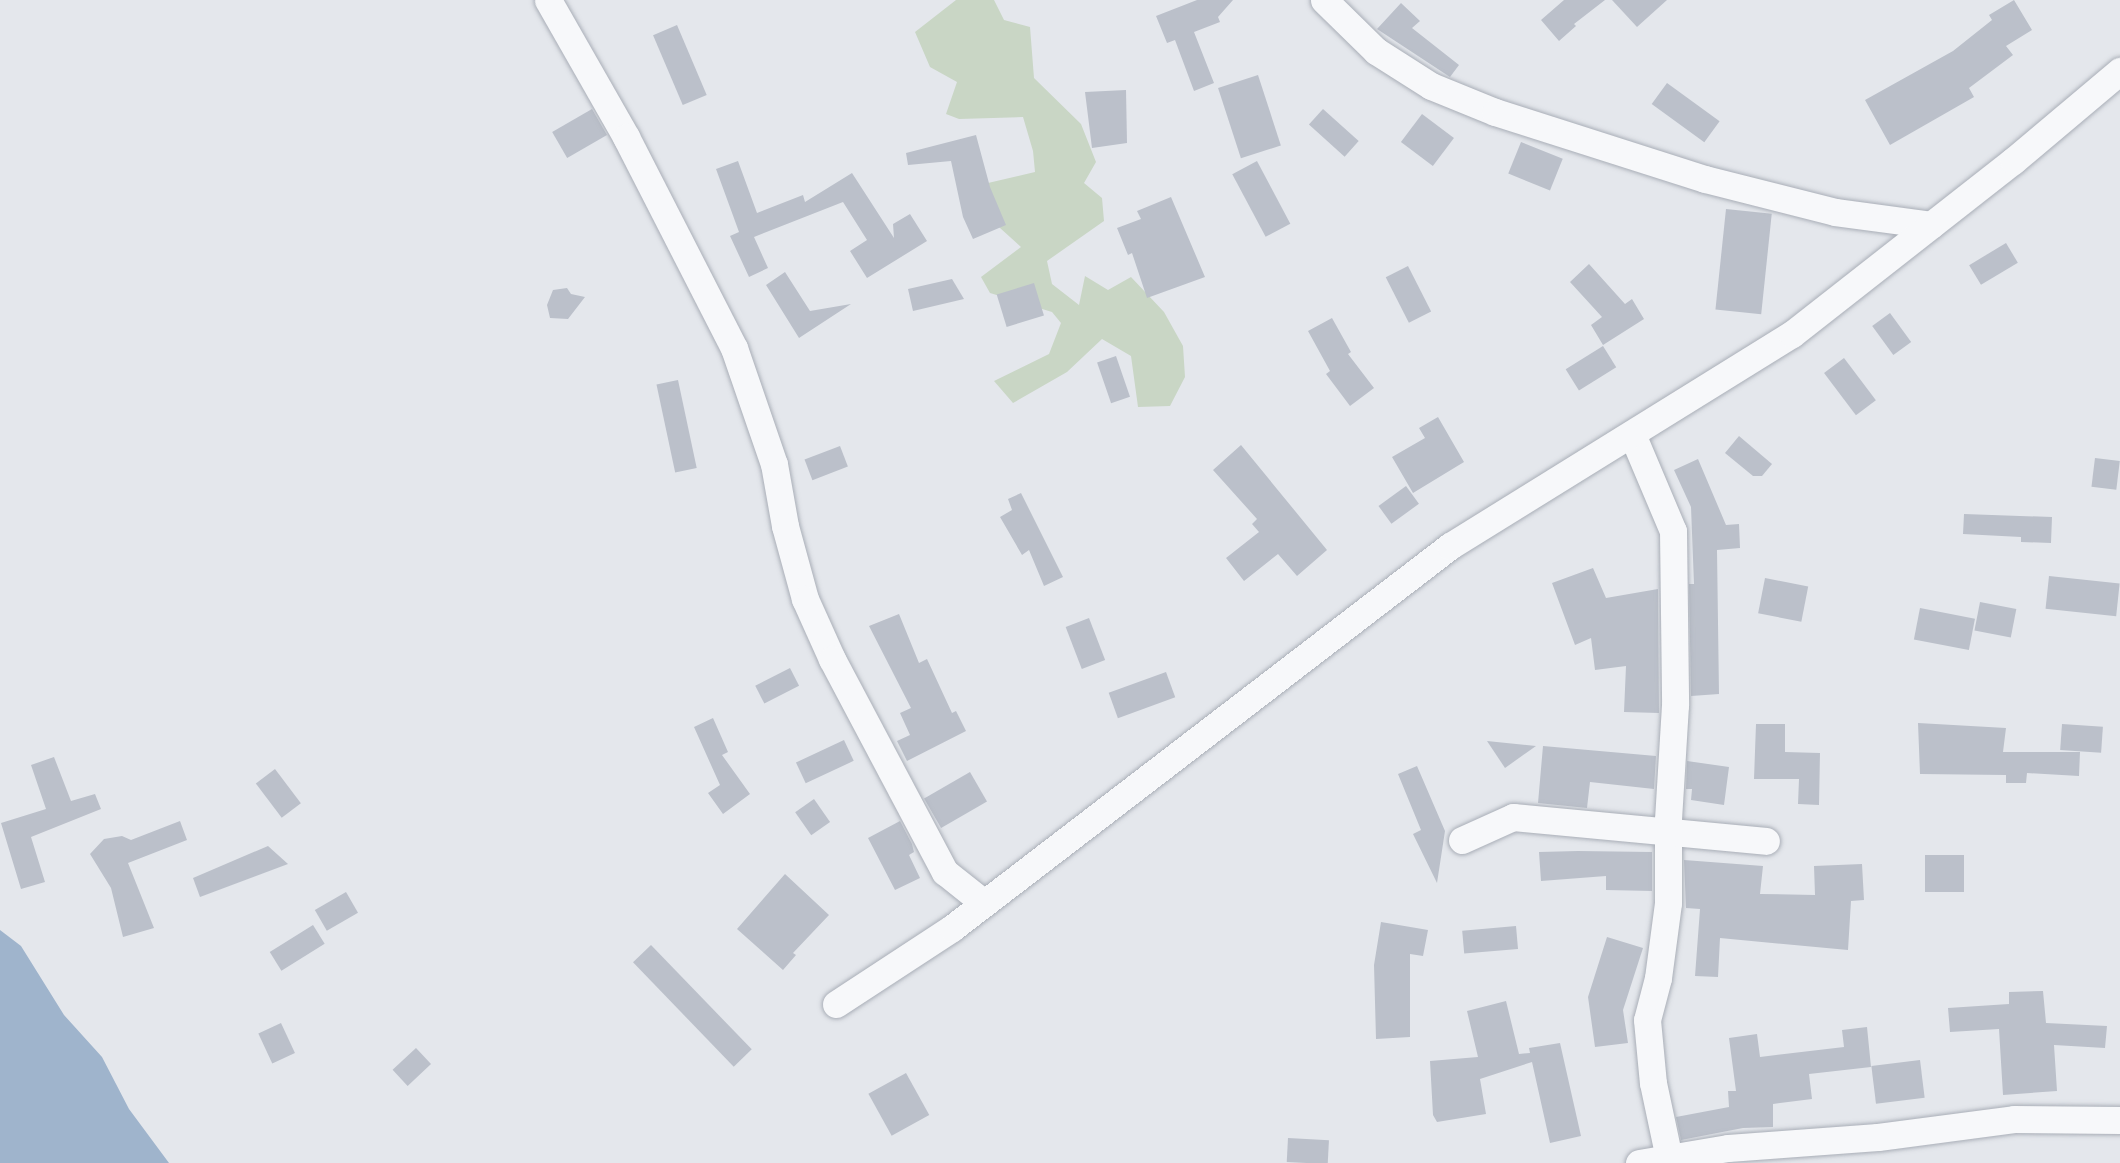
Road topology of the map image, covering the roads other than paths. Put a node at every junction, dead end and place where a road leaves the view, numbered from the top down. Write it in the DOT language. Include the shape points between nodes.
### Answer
graph roads {
  1 [pos="548,0"];
  2 [pos="1324,0"];
  3 [pos="2120,71"];
  4 [pos="1931,225"];
  5 [pos="1632,434"];
  6 [pos="1668,834"];
  7 [pos="1462,840"];
  8 [pos="1766,841"];
  9 [pos="984,903"];
  10 [pos="836,1004"];
  11 [pos="2120,1120"];
  12 [pos="1669,1160"];
  13 [pos="1639,1163"];
  1 -- 9 [label="street" via="626,137 734,348 774,464 785,526 805,599 832,659 945,872"];
  2 -- 4 [label="street" via="1376,51 1431,86 1495,112 1671,169 1813,207"];
  3 -- 4 [label="street"];
  4 -- 5 [label="street" via="1792,334"];
  5 -- 6 [label="street" via="1673,531 1675,705"];
  5 -- 9 [label="street" via="1450,546"];
  6 -- 7 [label="street" via="1513,817"];
  6 -- 8 [label="street"];
  6 -- 12 [label="street" via="1668,903 1658,978 1647,1020 1653,1083"];
  9 -- 10 [label="street"];
  11 -- 12 [label="street" via="2014,1119"];
  12 -- 13 [label="street"];
}
